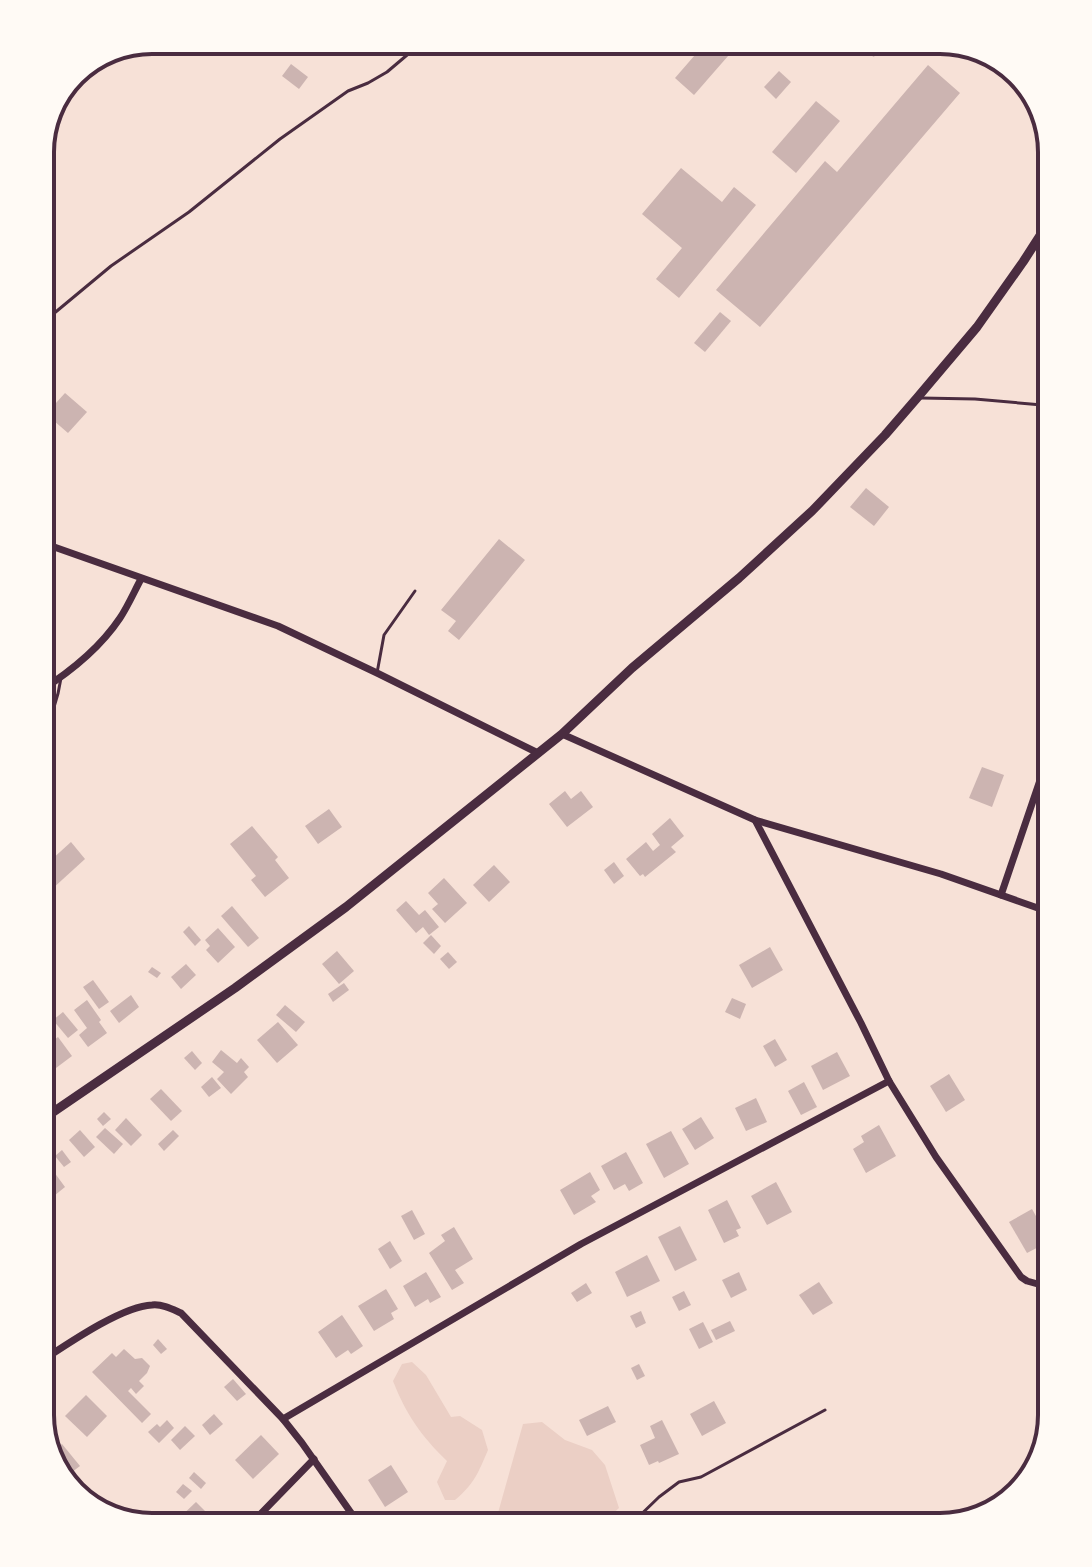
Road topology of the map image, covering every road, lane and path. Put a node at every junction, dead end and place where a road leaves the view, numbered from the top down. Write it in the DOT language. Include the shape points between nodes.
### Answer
graph roads {
  1 [pos="408,54"];
  2 [pos="1038,238"];
  3 [pos="54,313"];
  4 [pos="917,398"];
  5 [pos="1038,405"];
  6 [pos="54,547"];
  7 [pos="141,579"];
  8 [pos="415,591"];
  9 [pos="377,673"];
  10 [pos="61,678"];
  11 [pos="54,682"];
  12 [pos="54,707"];
  13 [pos="562,734"];
  14 [pos="538,753"];
  15 [pos="1038,786"];
  16 [pos="755,820"];
  17 [pos="1001,895"];
  18 [pos="1038,908"];
  19 [pos="889,1081"];
  20 [pos="54,1111"];
  21 [pos="1038,1284"];
  22 [pos="54,1353"];
  23 [pos="825,1410"];
  24 [pos="283,1419"];
  25 [pos="314,1459"];
  26 [pos="262,1513"];
  27 [pos="351,1513"];
  28 [pos="642,1513"];
  1 -- 3 [label="lane" via="280,139"];
  2 -- 4 [label="street" via="977,327"];
  4 -- 5 [label="lane"];
  4 -- 13 [label="street" via="812,511"];
  6 -- 7 [label="street"];
  7 -- 9 [label="street" via="278,626"];
  7 -- 10 [label="street" via="119,619"];
  8 -- 9 [label="lane" via="384,635"];
  9 -- 14 [label="street"];
  10 -- 11 [label="street"];
  10 -- 12 [label="lane"];
  13 -- 14 [label="street"];
  13 -- 16 [label="street"];
  14 -- 20 [label="street" via="333,916"];
  15 -- 17 [label="street"];
  16 -- 17 [label="street"];
  16 -- 19 [label="street"];
  17 -- 18 [label="street"];
  19 -- 21 [label="street" via="1014,1269"];
  19 -- 24 [label="street" via="581,1244"];
  22 -- 24 [label="street" via="134,1309 166,1306 193,1324"];
  23 -- 28 [label="lane" via="701,1477 679,1482"];
  24 -- 25 [label="street"];
  25 -- 26 [label="street"];
  25 -- 27 [label="street"];
}
